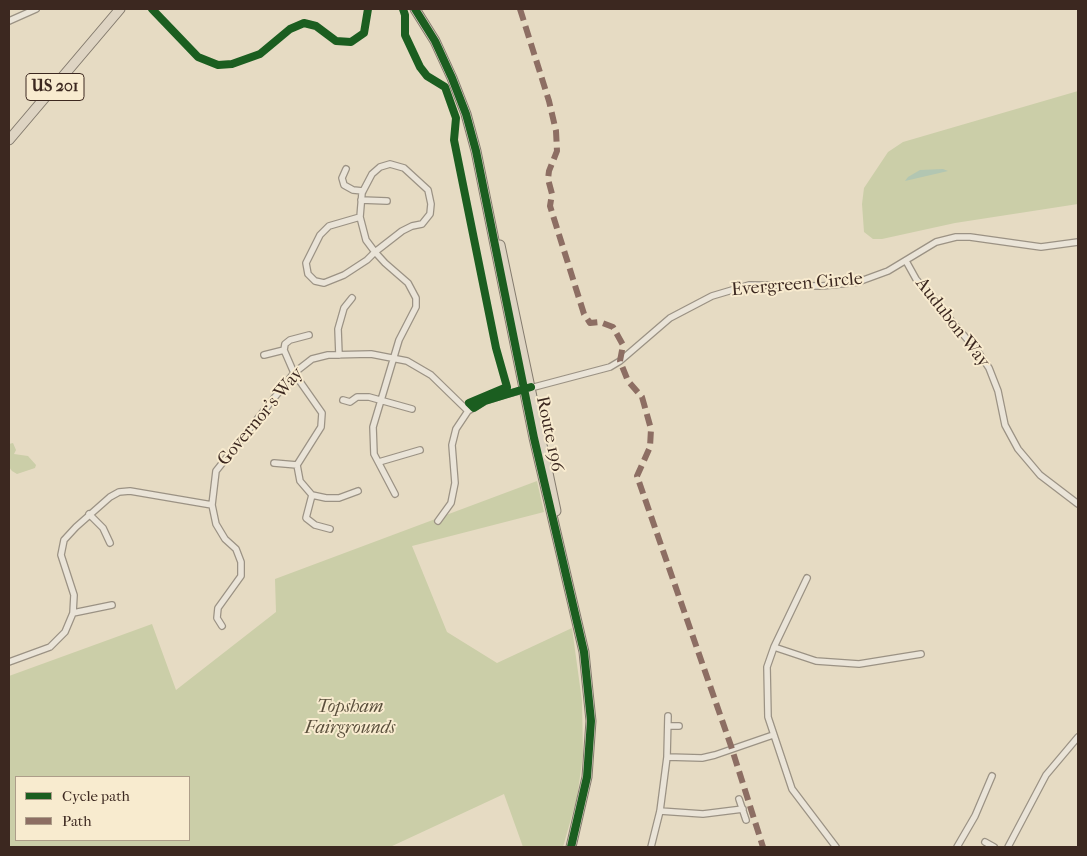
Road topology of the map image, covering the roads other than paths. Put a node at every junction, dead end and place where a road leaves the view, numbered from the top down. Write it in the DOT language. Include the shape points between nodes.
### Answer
graph roads {
  1 [pos="36,9"];
  2 [pos="120,9"];
  3 [pos="415,9"];
  4 [pos="9,21"];
  5 [pos="9,140"];
  6 [pos="346,169"];
  7 [pos="363,190"];
  8 [pos="361,200"];
  9 [pos="387,201"];
  10 [pos="360,217"];
  11 [pos="1078,242"];
  12 [pos="375,252"];
  13 [pos="906,261"];
  14 [pos="352,298"];
  15 [pos="309,336"];
  16 [pos="284,350"];
  17 [pos="338,355"];
  18 [pos="264,356"];
  19 [pos="396,357"];
  20 [pos="294,373"];
  21 [pos="527,388"];
  22 [pos="343,400"];
  23 [pos="382,402"];
  24 [pos="412,410"];
  25 [pos="468,411"];
  26 [pos="420,450"];
  27 [pos="379,462"];
  28 [pos="274,463"];
  29 [pos="297,465"];
  30 [pos="358,491"];
  31 [pos="395,494"];
  32 [pos="312,495"];
  33 [pos="1078,504"];
  34 [pos="212,505"];
  35 [pos="89,514"];
  36 [pos="438,521"];
  37 [pos="330,529"];
  38 [pos="110,543"];
  39 [pos="807,578"];
  40 [pos="112,605"];
  41 [pos="73,613"];
  42 [pos="222,626"];
  43 [pos="774,647"];
  44 [pos="921,654"];
  45 [pos="9,662"];
  46 [pos="668,716"];
  47 [pos="668,726"];
  48 [pos="679,726"];
  49 [pos="772,735"];
  50 [pos="1078,737"];
  51 [pos="667,756"];
  52 [pos="992,776"];
  53 [pos="739,799"];
  54 [pos="743,809"];
  55 [pos="660,811"];
  56 [pos="746,820"];
  57 [pos="985,842"];
  58 [pos="570,847"];
  59 [pos="651,847"];
  60 [pos="836,847"];
  61 [pos="956,847"];
  62 [pos="994,847"];
  63 [pos="1008,847"];
  1 -- 4 [label="street"];
  2 -- 5 [label="main road, US 201"];
  3 -- 21 [label="main road, Route 196" via="445,61 466,114 493,228 500,243"];
  6 -- 7 [label="street" via="342,178 344,185 353,190"];
  7 -- 8 [label="street"];
  7 -- 12 [label="street" via="372,174 390,164 404,168 419,180 428,190 431,204 430,214 422,224 402,231"];
  8 -- 9 [label="street"];
  8 -- 10 [label="street"];
  10 -- 12 [label="street" via="366,240"];
  10 -- 12 [label="street" via="329,226 320,235 306,263 308,274 315,282 324,283 356,268"];
  11 -- 13 [label="street, Evergreen Circle" via="1041,247 1017,246 970,236 956,237 936,242"];
  12 -- 19 [label="street" via="408,283 416,298 416,307 402,334"];
  13 -- 21 [label="street, Evergreen Circle" via="888,272 858,282 822,286 750,285 722,292 670,318 610,367"];
  13 -- 33 [label="street, Audubon Way" via="916,279 989,368 1005,425 1018,449 1040,476"];
  14 -- 17 [label="street" via="344,308 338,329"];
  15 -- 16 [label="street" via="290,340"];
  16 -- 18 [label="street"];
  16 -- 20 [label="street"];
  17 -- 19 [label="street, Governor's Way"];
  17 -- 20 [label="street, Governor's Way" via="312,359"];
  19 -- 23 [label="street"];
  19 -- 25 [label="street, Governor's Way" via="432,375"];
  20 -- 29 [label="street" via="318,404 322,420"];
  20 -- 34 [label="street, Governor's Way" via="216,471"];
  21 -- 25 [label="street, Evergreen Circle" via="485,401"];
  21 -- 58 [label="main road, Route 196" via="584,652 591,721 586,784"];
  22 -- 23 [label="street" via="350,402 357,397 369,397"];
  23 -- 24 [label="street"];
  23 -- 27 [label="street" via="373,427 374,454"];
  25 -- 36 [label="street" via="456,429 452,445 455,483 451,503"];
  26 -- 27 [label="street"];
  27 -- 31 [label="street"];
  28 -- 29 [label="street"];
  29 -- 32 [label="street" via="300,481"];
  30 -- 32 [label="street" via="339,498"];
  32 -- 37 [label="street" via="306,518 315,526"];
  34 -- 35 [label="street" via="130,491 119,492"];
  34 -- 42 [label="street" via="216,524 224,539 236,549 241,562 242,576 218,608"];
  35 -- 38 [label="street" via="103,528"];
  35 -- 41 [label="street" via="64,540 62,549 62,564 74,595"];
  39 -- 43 [label="street"];
  40 -- 41 [label="street"];
  41 -- 45 [label="street" via="65,632 50,647"];
  43 -- 44 [label="street" via="816,661 859,664"];
  43 -- 49 [label="street" via="768,667 768,717"];
  46 -- 47 [label="street"];
  47 -- 48 [label="street"];
  47 -- 51 [label="street"];
  49 -- 51 [label="street" via="702,758"];
  49 -- 60 [label="street" via="792,789"];
  50 -- 63 [label="street" via="1046,775"];
  51 -- 55 [label="street"];
  52 -- 61 [label="street" via="975,816"];
  53 -- 54 [label="street"];
  54 -- 55 [label="street" via="703,814"];
  54 -- 56 [label="street"];
  55 -- 59 [label="street"];
  57 -- 62 [label="street"];
}
